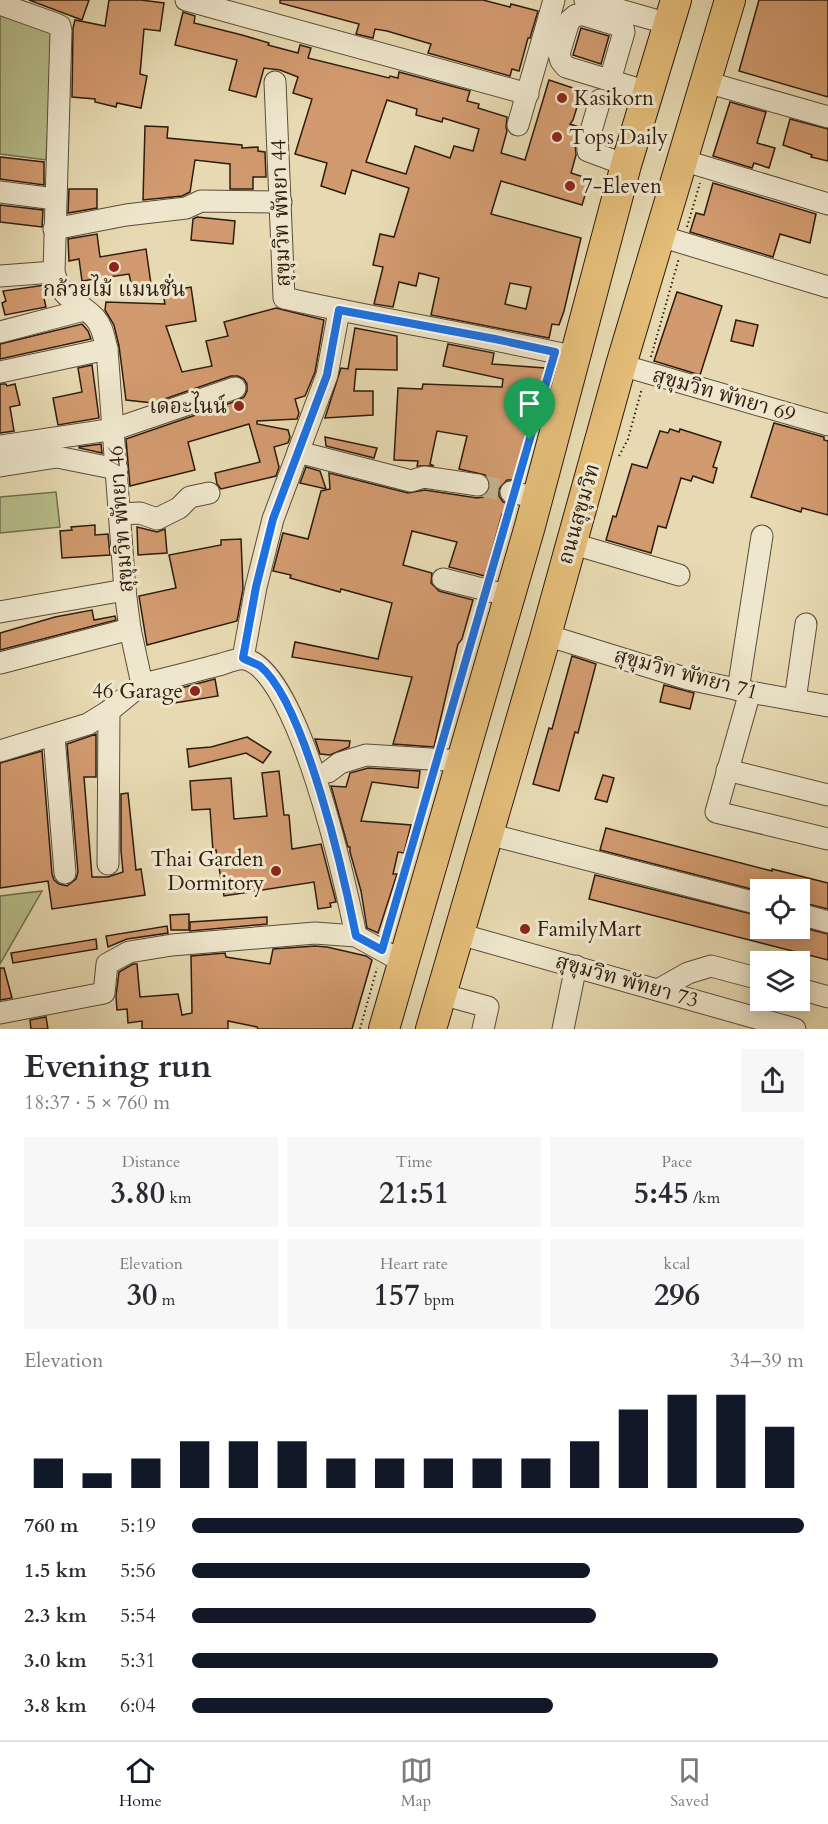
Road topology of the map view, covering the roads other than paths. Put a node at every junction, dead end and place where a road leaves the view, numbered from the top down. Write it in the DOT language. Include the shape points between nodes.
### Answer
graph roads {
  1 [pos="186,0"];
  2 [pos="554,0"];
  3 [pos="585,0"];
  4 [pos="637,0"];
  5 [pos="730,0"];
  6 [pos="0,4"];
  7 [pos="673,11"];
  8 [pos="610,80"];
  9 [pos="275,82"];
  10 [pos="706,82"];
  11 [pos="648,92"];
  12 [pos="528,94"];
  13 [pos="600,100"];
  14 [pos="828,117"];
  15 [pos="518,125"];
  16 [pos="682,160"];
  17 [pos="626,165"];
  18 [pos="0,192"];
  19 [pos="55,199"];
  20 [pos="281,202"];
  21 [pos="828,204"];
  22 [pos="54,229"];
  23 [pos="660,236"];
  24 [pos="54,272"];
  25 [pos="0,276"];
  26 [pos="828,287"];
  27 [pos="84,310"];
  28 [pos="339,310"];
  29 [pos="0,332"];
  30 [pos="107,349"];
  31 [pos="576,357"];
  32 [pos="621,365"];
  33 [pos="0,372"];
  34 [pos="234,388"];
  35 [pos="828,425"];
  36 [pos="115,429"];
  37 [pos="0,446"];
  38 [pos="298,452"];
  39 [pos="0,466"];
  40 [pos="117,469"];
  41 [pos="478,485"];
  42 [pos="209,493"];
  43 [pos="120,514"];
  44 [pos="762,536"];
  45 [pos="523,551"];
  46 [pos="568,552"];
  47 [pos="679,575"];
  48 [pos="443,579"];
  49 [pos="125,590"];
  50 [pos="498,593"];
  51 [pos="0,612"];
  52 [pos="806,624"];
  53 [pos="130,629"];
  54 [pos="546,635"];
  55 [pos="243,658"];
  56 [pos="0,663"];
  57 [pos="142,684"];
  58 [pos="744,691"];
  59 [pos="795,700"];
  60 [pos="828,706"];
  61 [pos="109,711"];
  62 [pos="54,736"];
  63 [pos="0,751"];
  64 [pos="462,761"];
  65 [pos="727,770"];
  66 [pos="328,772"];
  67 [pos="828,795"];
  68 [pos="488,834"];
  69 [pos="828,839"];
  70 [pos="108,864"];
  71 [pos="65,873"];
  72 [pos="750,901"];
  73 [pos="810,917"];
  74 [pos="828,922"];
  75 [pos="459,934"];
  76 [pos="356,936"];
  77 [pos="393,956"];
  78 [pos="576,966"];
  79 [pos="750,976"];
  80 [pos="658,990"];
  81 [pos="810,992"];
  82 [pos="441,994"];
  83 [pos="828,997"];
  84 [pos="0,1013"];
  85 [pos="384,1029"];
  86 [pos="431,1029"];
  87 [pos="483,1029"];
  88 [pos="563,1029"];
  89 [pos="795,1029"];
  1 -- 12 [label="street"];
  2 -- 12 [label="street"];
  3 -- 7 [label="street"];
  4 -- 7 [label="street"];
  5 -- 10 [label="highway, ถนนสุขุมวิท"];
  6 -- 19 [label="street, สุขุมวิท พัทยา 46" via="60,26"];
  7 -- 11 [label="highway, ถนนสุขุมวิท"];
  8 -- 11 [label="street"];
  9 -- 20 [label="street, สุขุมวิท พัทยา 44"];
  10 -- 14 [label="street"];
  10 -- 16 [label="highway, ถนนสุขุมวิท"];
  11 -- 17 [label="highway, ถนนสุขุมวิท"];
  12 -- 15 [label="street"];
  13 -- 17 [label="street" via="588,151"];
  16 -- 21 [label="street"];
  16 -- 23 [label="highway, ถนนสุขุมวิท"];
  17 -- 31 [label="highway, ถนนสุขุมวิท"];
  18 -- 19 [label="street"];
  19 -- 22 [label="street, สุขุมวิท พัทยา 46"];
  20 -- 22 [label="street" via="201,201 186,208"];
  20 -- 28 [label="street, สุขุมวิท พัทยา 44" via="284,298"];
  22 -- 24 [label="street, สุขุมวิท พัทยา 46"];
  23 -- 26 [label="street"];
  23 -- 32 [label="highway, ถนนสุขุมวิท"];
  24 -- 25 [label="street"];
  24 -- 27 [label="street, สุขุมวิท พัทยา 46" via="67,297"];
  27 -- 29 [label="street"];
  27 -- 30 [label="street, สุขุมวิท พัทยา 46" via="102,328"];
  28 -- 31 [label="street, สุขุมวิท พัทยา 44"];
  28 -- 38 [label="street" via="327,375"];
  30 -- 33 [label="street"];
  30 -- 36 [label="street, สุขุมวิท พัทยา 46"];
  31 -- 45 [label="highway, ถนนสุขุมวิท" via="522,494"];
  32 -- 35 [label="street, สุขุมวิท พัทยา 69"];
  32 -- 46 [label="highway, ถนนสุขุมวิท"];
  34 -- 36 [label="street"];
  36 -- 37 [label="street"];
  36 -- 40 [label="street, สุขุมวิท พัทยา 46"];
  38 -- 41 [label="street" via="411,481 424,477"];
  38 -- 55 [label="street" via="273,519"];
  39 -- 40 [label="street" via="57,457"];
  40 -- 43 [label="street, สุขุมวิท พัทยา 46"];
  42 -- 43 [label="street" via="190,497 179,508 157,519 140,513"];
  43 -- 49 [label="street, สุขุมวิท พัทยา 46"];
  44 -- 58 [label="street"];
  45 -- 46 [label="highway"];
  45 -- 50 [label="highway, ถนนสุขุมวิท"];
  46 -- 47 [label="street"];
  46 -- 54 [label="highway, ถนนสุขุมวิท"];
  48 -- 50 [label="street"];
  49 -- 51 [label="street"];
  49 -- 53 [label="street, สุขุมวิท พัทยา 46"];
  50 -- 64 [label="highway, ถนนสุขุมวิท"];
  52 -- 59 [label="street"];
  53 -- 56 [label="street"];
  53 -- 57 [label="street, สุขุมวิท พัทยา 46"];
  54 -- 58 [label="street, สุขุมวิท พัทยา 71" via="688,679"];
  54 -- 68 [label="highway, ถนนสุขุมวิท"];
  55 -- 57 [label="street"];
  55 -- 76 [label="street" via="259,666 276,685 298,726 324,806"];
  57 -- 61 [label="street"];
  58 -- 59 [label="street, สุขุมวิท พัทยา 71"];
  58 -- 65 [label="street"];
  59 -- 60 [label="street, สุขุมวิท พัทยา 71"];
  61 -- 62 [label="street"];
  61 -- 70 [label="street"];
  62 -- 63 [label="street"];
  62 -- 71 [label="street"];
  64 -- 66 [label="street" via="366,755"];
  64 -- 77 [label="highway, ถนนสุขุมวิท"];
  65 -- 67 [label="street"];
  65 -- 69 [label="street" via="716,812"];
  68 -- 72 [label="street"];
  68 -- 75 [label="highway, ถนนสุขุมวิท"];
  73 -- 74 [label="street"];
  75 -- 78 [label="street, สุขุมวิท พัทยา 73"];
  75 -- 82 [label="highway, ถนนสุขุมวิท"];
  76 -- 77 [label="street"];
  76 -- 84 [label="street" via="315,933 129,952 107,964 104,993"];
  77 -- 85 [label="highway, ถนนสุขุมวิท"];
  78 -- 80 [label="street, สุขุมวิท พัทยา 73"];
  78 -- 88 [label="street"];
  79 -- 80 [label="street" via="711,966 688,973"];
  80 -- 89 [label="street, สุขุมวิท พัทยา 73"];
  81 -- 83 [label="street"];
  82 -- 86 [label="highway, ถนนสุขุมวิท"];
  82 -- 87 [label="street" via="488,1007"];
}
